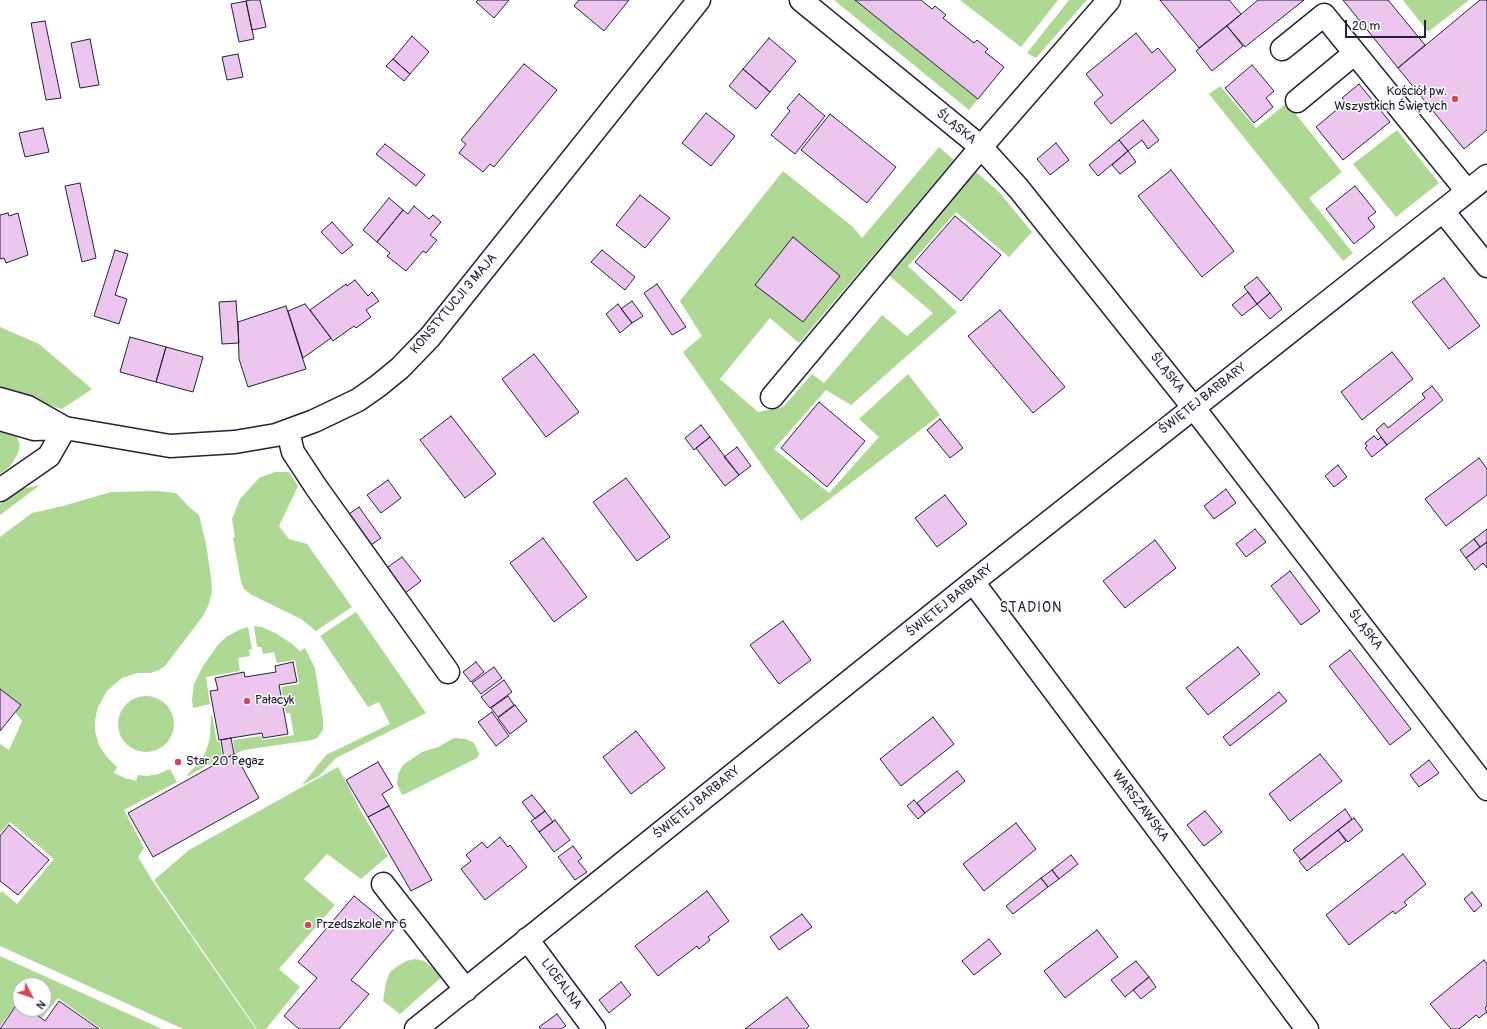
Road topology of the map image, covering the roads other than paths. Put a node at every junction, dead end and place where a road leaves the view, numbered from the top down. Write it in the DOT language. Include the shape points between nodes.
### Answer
graph roads {
  1 [pos="699,0"];
  2 [pos="801,0"];
  3 [pos="1109,0"];
  4 [pos="1326,7"];
  5 [pos="1282,50"];
  6 [pos="1355,53"];
  7 [pos="1297,101"];
  8 [pos="981,147"];
  9 [pos="1487,176"];
  10 [pos="1467,191"];
  11 [pos="1443,211"];
  12 [pos="1487,266"];
  13 [pos="772,397"];
  14 [pos="0,399"];
  15 [pos="1193,407"];
  16 [pos="0,419"];
  17 [pos="65,428"];
  18 [pos="288,432"];
  19 [pos="0,490"];
  20 [pos="973,582"];
  21 [pos="448,672"];
  22 [pos="1487,789"];
  23 [pos="382,884"];
  24 [pos="527,939"];
  25 [pos="466,990"];
  26 [pos="416,1029"];
  27 [pos="594,1029"];
  28 [pos="1307,1029"];
  1 -- 18 [label="street, KONSTYTUCJI 3 MAJA" via="430,337 378,386 363,396"];
  2 -- 8 [label="street, ŚLĄSKA"];
  3 -- 8 [label="street"];
  4 -- 5 [label="street"];
  4 -- 6 [label="street"];
  6 -- 7 [label="street"];
  6 -- 10 [label="street"];
  8 -- 13 [label="street"];
  8 -- 15 [label="street, ŚLĄSKA" via="1054,231"];
  9 -- 10 [label="street, ŚWIĘTEJ BARBARY"];
  10 -- 11 [label="street, ŚWIĘTEJ BARBARY"];
  11 -- 12 [label="street"];
  11 -- 15 [label="street, ŚWIĘTEJ BARBARY"];
  14 -- 17 [label="street, KONSTYTUCJI 3 MAJA" via="28,407"];
  15 -- 20 [label="street, ŚWIĘTEJ BARBARY"];
  15 -- 22 [label="street, ŚLĄSKA"];
  16 -- 17 [label="street" via="34,429"];
  17 -- 18 [label="street, KONSTYTUCJI 3 MAJA" via="170,446 235,442"];
  17 -- 19 [label="street" via="49,456"];
  18 -- 21 [label="street" via="293,452 316,487"];
  20 -- 24 [label="street, ŚWIĘTEJ BARBARY"];
  20 -- 28 [label="street, WARSZAWSKA"];
  23 -- 25 [label="street"];
  24 -- 25 [label="street, ŚWIĘTEJ BARBARY"];
  24 -- 27 [label="street, LICEALNA"];
  25 -- 26 [label="street, ŚWIĘTEJ BARBARY"];
}
